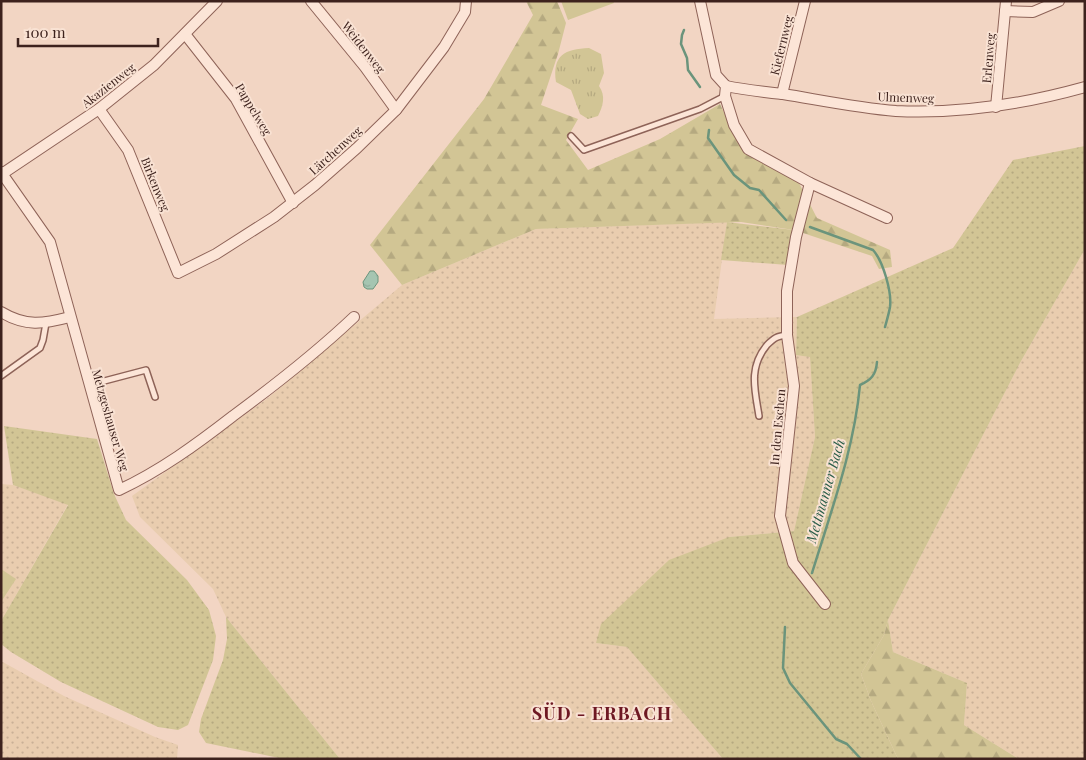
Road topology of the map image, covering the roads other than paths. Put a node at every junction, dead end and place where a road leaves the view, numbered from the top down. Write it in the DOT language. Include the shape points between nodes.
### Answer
graph roads {
  1 [pos="217,1"];
  2 [pos="311,1"];
  3 [pos="700,1"];
  4 [pos="805,1"];
  5 [pos="1059,1"];
  6 [pos="466,2"];
  7 [pos="1005,6"];
  8 [pos="185,34"];
  9 [pos="1085,87"];
  10 [pos="726,91"];
  11 [pos="782,94"];
  12 [pos="996,107"];
  13 [pos="99,109"];
  14 [pos="396,110"];
  15 [pos="570,136"];
  16 [pos="2,173"];
  17 [pos="810,183"];
  18 [pos="294,203"];
  19 [pos="887,218"];
  20 [pos="178,273"];
  21 [pos="1,312"];
  22 [pos="70,317"];
  23 [pos="354,317"];
  24 [pos="46,323"];
  25 [pos="787,335"];
  26 [pos="1,376"];
  27 [pos="88,385"];
  28 [pos="154,397"];
  29 [pos="759,416"];
  30 [pos="825,604"];
  1 -- 8 [label="street, Akazienweg"];
  2 -- 14 [label="street, Weidenweg"];
  3 -- 10 [label="street" via="716,76"];
  4 -- 11 [label="street, Kiefernweg"];
  5 -- 7 [label="street, Erlenweg" via="1033,12"];
  6 -- 14 [label="street, Lärchenweg" via="465,12 444,46"];
  7 -- 12 [label="street, Erlenweg"];
  8 -- 13 [label="street, Akazienweg" via="154,65"];
  8 -- 18 [label="street, Pappelweg" via="236,99"];
  9 -- 12 [label="street, Ulmenweg"];
  10 -- 11 [label="street, Ulmenweg" via="740,89"];
  10 -- 15 [label="lane" via="691,113 584,150"];
  10 -- 17 [label="street" via="734,125 748,149"];
  11 -- 12 [label="street, Ulmenweg" via="896,111"];
  13 -- 16 [label="street, Akazienweg"];
  13 -- 20 [label="street, Birkenweg" via="128,150"];
  14 -- 18 [label="street, Lärchenweg"];
  16 -- 22 [label="street, Metzgeshauser Weg" via="50,242"];
  17 -- 19 [label="street"];
  17 -- 25 [label="street, In den Eschen" via="787,291"];
  18 -- 20 [label="street, Lärchenweg" via="216,254"];
  21 -- 24 [label="street" via="28,323"];
  22 -- 24 [label="street"];
  22 -- 27 [label="street, Metzgeshauser Weg"];
  23 -- 27 [label="street, Metzgeshauser Weg" via="289,374 204,438 153,472 118,490"];
  24 -- 26 [label="lane" via="40,348"];
  25 -- 29 [label="lane" via="775,337 754,367"];
  25 -- 30 [label="street, In den Eschen" via="794,386 780,516 793,563"];
  27 -- 28 [label="lane" via="146,370"];
}
